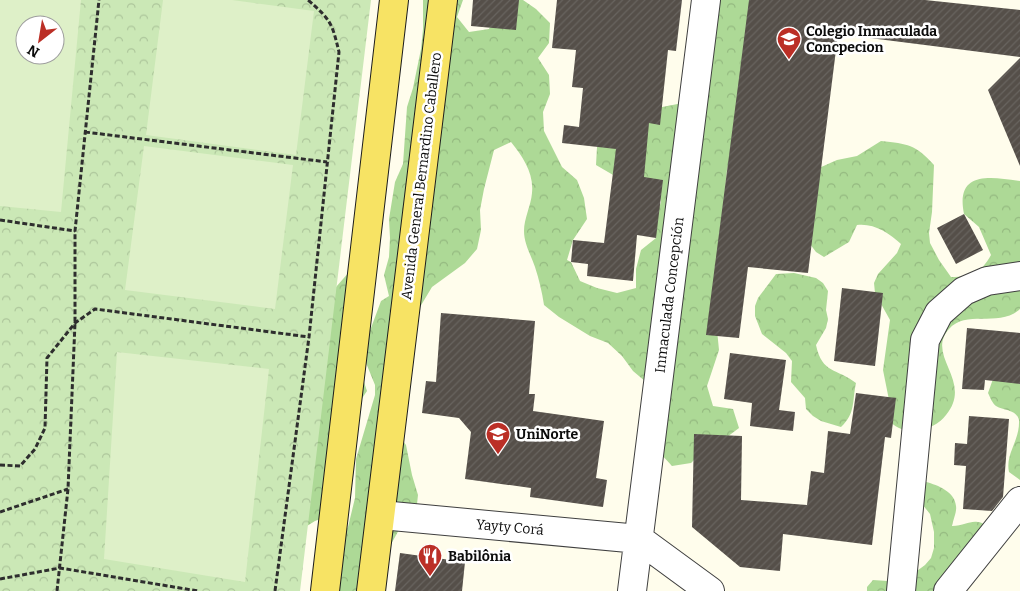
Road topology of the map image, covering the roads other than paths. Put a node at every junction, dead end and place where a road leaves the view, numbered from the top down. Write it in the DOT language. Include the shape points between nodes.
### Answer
graph roads {
  1 [pos="394,0"];
  2 [pos="443,0"];
  3 [pos="706,0"];
  4 [pos="1020,276"];
  5 [pos="1020,501"];
  6 [pos="381,515"];
  7 [pos="639,539"];
  8 [pos="325,591"];
  9 [pos="371,591"];
  10 [pos="632,591"];
  11 [pos="710,591"];
  12 [pos="901,591"];
  13 [pos="948,591"];
  1 -- 8 [label="main road"];
  2 -- 6 [label="main road, Avenida General Bernardino Caballero"];
  3 -- 7 [label="street, Inmaculada Concepción"];
  4 -- 12 [label="street" via="987,281 964,291 939,314 925,340"];
  5 -- 13 [label="street"];
  6 -- 7 [label="street, Yayty Corá"];
  6 -- 9 [label="main road, Avenida General Bernardino Caballero"];
  7 -- 10 [label="street, Inmaculada Concepción"];
  7 -- 11 [label="street"];
}
